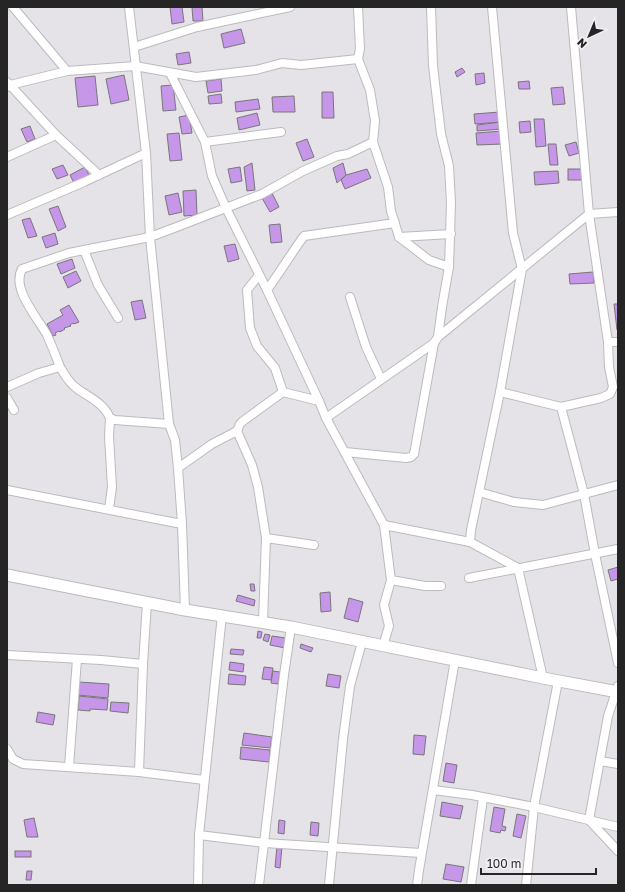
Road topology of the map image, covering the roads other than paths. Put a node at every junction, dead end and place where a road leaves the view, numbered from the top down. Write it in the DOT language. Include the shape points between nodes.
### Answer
graph roads {
  1 [pos="13,7"];
  2 [pos="129,7"];
  3 [pos="290,7"];
  4 [pos="358,7"];
  5 [pos="431,7"];
  6 [pos="492,7"];
  7 [pos="571,7"];
  8 [pos="134,47"];
  9 [pos="358,59"];
  10 [pos="135,66"];
  11 [pos="67,71"];
  12 [pos="170,73"];
  13 [pos="8,85"];
  14 [pos="281,132"];
  15 [pos="56,135"];
  16 [pos="205,142"];
  17 [pos="374,142"];
  18 [pos="146,153"];
  19 [pos="7,157"];
  20 [pos="99,175"];
  21 [pos="226,208"];
  22 [pos="618,212"];
  23 [pos="590,214"];
  24 [pos="7,215"];
  25 [pos="395,223"];
  26 [pos="451,234"];
  27 [pos="150,237"];
  28 [pos="399,237"];
  29 [pos="84,250"];
  30 [pos="449,267"];
  31 [pos="522,269"];
  32 [pos="259,275"];
  33 [pos="267,290"];
  34 [pos="350,297"];
  35 [pos="118,318"];
  36 [pos="436,340"];
  37 [pos="608,342"];
  38 [pos="618,342"];
  39 [pos="60,367"];
  40 [pos="381,379"];
  41 [pos="7,387"];
  42 [pos="283,392"];
  43 [pos="500,392"];
  44 [pos="7,398"];
  45 [pos="319,401"];
  46 [pos="561,407"];
  47 [pos="14,410"];
  48 [pos="110,418"];
  49 [pos="326,418"];
  50 [pos="169,424"];
  51 [pos="238,431"];
  52 [pos="345,452"];
  53 [pos="178,468"];
  54 [pos="618,485"];
  55 [pos="7,490"];
  56 [pos="479,492"];
  57 [pos="584,494"];
  58 [pos="109,508"];
  59 [pos="182,524"];
  60 [pos="384,525"];
  61 [pos="266,538"];
  62 [pos="470,542"];
  63 [pos="314,544"];
  64 [pos="618,549"];
  65 [pos="595,554"];
  66 [pos="518,568"];
  67 [pos="7,575"];
  68 [pos="469,578"];
  69 [pos="391,580"];
  70 [pos="441,586"];
  71 [pos="147,603"];
  72 [pos="185,610"];
  73 [pos="222,615"];
  74 [pos="263,622"];
  75 [pos="292,627"];
  76 [pos="362,642"];
  77 [pos="383,646"];
  78 [pos="7,655"];
  79 [pos="77,659"];
  80 [pos="454,660"];
  81 [pos="618,663"];
  82 [pos="143,664"];
  83 [pos="543,678"];
  84 [pos="558,681"];
  85 [pos="617,690"];
  86 [pos="7,749"];
  87 [pos="600,761"];
  88 [pos="618,764"];
  89 [pos="69,767"];
  90 [pos="139,772"];
  91 [pos="204,780"];
  92 [pos="433,790"];
  93 [pos="483,798"];
  94 [pos="534,807"];
  95 [pos="589,820"];
  96 [pos="618,827"];
  97 [pos="198,835"];
  98 [pos="265,843"];
  99 [pos="332,847"];
  100 [pos="618,850"];
  101 [pos="421,853"];
  102 [pos="198,885"];
  103 [pos="259,885"];
  104 [pos="329,885"];
  105 [pos="417,885"];
  106 [pos="471,885"];
  107 [pos="526,885"];
  1 -- 11 [label="street"];
  2 -- 8 [label="street"];
  3 -- 8 [label="street" via="198,27"];
  4 -- 9 [label="street"];
  5 -- 26 [label="street" via="433,66 441,134 449,166"];
  6 -- 31 [label="street" via="512,233"];
  7 -- 23 [label="street"];
  8 -- 10 [label="street"];
  9 -- 12 [label="street" via="301,65 282,63 256,70 196,77"];
  9 -- 17 [label="street" via="370,90 375,121"];
  10 -- 11 [label="street"];
  10 -- 12 [label="street"];
  10 -- 18 [label="street"];
  11 -- 13 [label="street"];
  12 -- 16 [label="street"];
  13 -- 15 [label="street"];
  14 -- 16 [label="street"];
  15 -- 19 [label="street"];
  15 -- 20 [label="street"];
  16 -- 21 [label="street" via="212,176"];
  17 -- 21 [label="street" via="310,168 262,194"];
  17 -- 25 [label="street" via="388,187"];
  18 -- 20 [label="street"];
  18 -- 27 [label="street"];
  20 -- 24 [label="street"];
  21 -- 27 [label="street"];
  21 -- 32 [label="street"];
  22 -- 23 [label="street"];
  23 -- 31 [label="street"];
  23 -- 37 [label="street"];
  25 -- 28 [label="street"];
  25 -- 33 [label="street" via="304,236"];
  26 -- 28 [label="street"];
  26 -- 30 [label="street"];
  27 -- 29 [label="street"];
  27 -- 50 [label="street"];
  28 -- 30 [label="street" via="429,260"];
  29 -- 35 [label="street" via="98,285"];
  29 -- 39 [label="street" via="22,269 19,274 25,300 47,335"];
  30 -- 36 [label="street"];
  31 -- 36 [label="street"];
  31 -- 43 [label="street"];
  32 -- 33 [label="street"];
  32 -- 42 [label="street" via="247,290 250,328 258,346 275,368"];
  33 -- 45 [label="street"];
  34 -- 40 [label="street" via="366,347"];
  36 -- 40 [label="street"];
  36 -- 52 [label="street" via="414,454 406,458"];
  37 -- 38 [label="street"];
  37 -- 46 [label="street" via="613,387 610,394"];
  39 -- 41 [label="street"];
  39 -- 48 [label="street" via="74,386 93,398"];
  40 -- 49 [label="street"];
  42 -- 45 [label="street"];
  42 -- 51 [label="street" via="242,421"];
  43 -- 46 [label="street"];
  43 -- 56 [label="street"];
  44 -- 47 [label="street"];
  45 -- 49 [label="street"];
  46 -- 57 [label="street"];
  48 -- 50 [label="street"];
  48 -- 58 [label="street" via="112,487"];
  49 -- 52 [label="street"];
  50 -- 53 [label="street" via="175,440"];
  51 -- 53 [label="street" via="212,444"];
  51 -- 61 [label="street" via="252,465"];
  52 -- 60 [label="street"];
  53 -- 59 [label="street"];
  54 -- 57 [label="street"];
  55 -- 58 [label="street"];
  56 -- 57 [label="street" via="514,502 543,505"];
  56 -- 62 [label="street"];
  57 -- 65 [label="street"];
  58 -- 59 [label="street"];
  59 -- 72 [label="street"];
  60 -- 62 [label="street"];
  60 -- 69 [label="street"];
  61 -- 63 [label="street"];
  61 -- 74 [label="street"];
  62 -- 66 [label="street"];
  64 -- 65 [label="street"];
  65 -- 66 [label="street"];
  65 -- 81 [label="street"];
  66 -- 68 [label="street"];
  66 -- 83 [label="street"];
  67 -- 71 [label="main road"];
  69 -- 70 [label="street"];
  69 -- 77 [label="street" via="384,605 389,626"];
  71 -- 72 [label="main road"];
  71 -- 82 [label="street"];
  72 -- 73 [label="main road"];
  73 -- 74 [label="main road"];
  73 -- 91 [label="street"];
  74 -- 75 [label="main road"];
  75 -- 76 [label="main road"];
  75 -- 98 [label="street" via="280,703"];
  76 -- 77 [label="main road"];
  76 -- 99 [label="street" via="350,686"];
  77 -- 80 [label="main road"];
  78 -- 79 [label="street"];
  79 -- 82 [label="street"];
  79 -- 89 [label="street"];
  80 -- 83 [label="main road"];
  80 -- 92 [label="street"];
  82 -- 90 [label="street"];
  83 -- 84 [label="main road"];
  84 -- 85 [label="main road"];
  84 -- 94 [label="street"];
  85 -- 87 [label="street" via="608,716"];
  86 -- 89 [label="street" via="14,759 23,764"];
  87 -- 88 [label="street"];
  87 -- 95 [label="street"];
  89 -- 90 [label="street"];
  90 -- 91 [label="street"];
  91 -- 97 [label="street"];
  92 -- 93 [label="street"];
  92 -- 101 [label="street"];
  93 -- 94 [label="street"];
  93 -- 106 [label="street"];
  94 -- 95 [label="street"];
  94 -- 107 [label="street"];
  95 -- 96 [label="street"];
  95 -- 100 [label="street"];
  97 -- 98 [label="street"];
  97 -- 102 [label="street"];
  98 -- 99 [label="street"];
  98 -- 103 [label="street"];
  99 -- 101 [label="street"];
  99 -- 104 [label="street"];
  101 -- 105 [label="street"];
}
